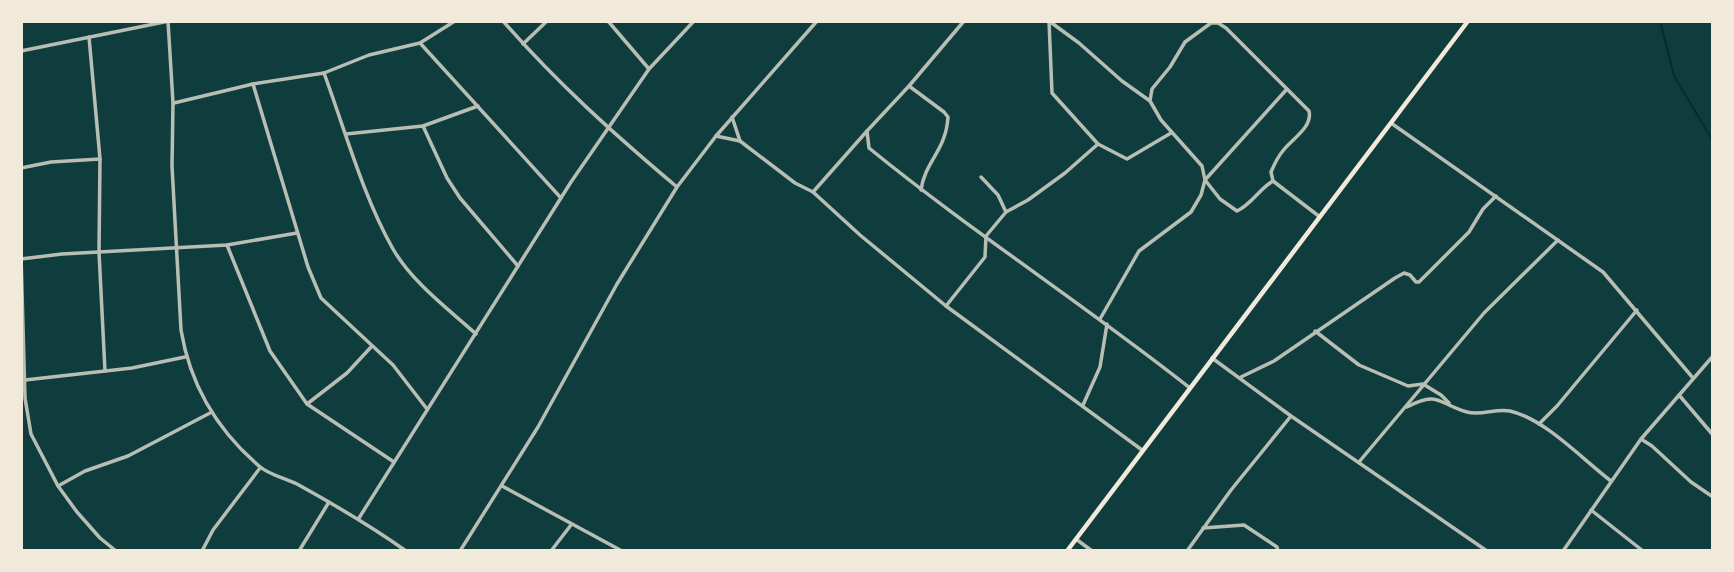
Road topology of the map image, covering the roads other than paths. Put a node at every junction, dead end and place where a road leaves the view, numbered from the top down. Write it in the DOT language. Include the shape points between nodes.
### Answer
graph roads {
  1 [pos="169,21"];
  2 [pos="455,21"];
  3 [pos="503,21"];
  4 [pos="547,21"];
  5 [pos="608,21"];
  6 [pos="694,21"];
  7 [pos="817,21"];
  8 [pos="964,21"];
  9 [pos="1049,21"];
  10 [pos="1220,21"];
  11 [pos="1468,21"];
  12 [pos="1226,27"];
  13 [pos="89,37"];
  14 [pos="420,43"];
  15 [pos="523,44"];
  16 [pos="21,51"];
  17 [pos="649,69"];
  18 [pos="324,73"];
  19 [pos="253,84"];
  20 [pos="909,86"];
  21 [pos="1287,89"];
  22 [pos="1150,101"];
  23 [pos="173,103"];
  24 [pos="478,106"];
  25 [pos="732,117"];
  26 [pos="1391,122"];
  27 [pos="423,126"];
  28 [pos="608,129"];
  29 [pos="867,131"];
  30 [pos="1171,133"];
  31 [pos="346,134"];
  32 [pos="716,136"];
  33 [pos="740,141"];
  34 [pos="1098,144"];
  35 [pos="100,159"];
  36 [pos="21,168"];
  37 [pos="981,177"];
  38 [pos="1205,180"];
  39 [pos="1273,181"];
  40 [pos="677,187"];
  41 [pos="920,190"];
  42 [pos="813,192"];
  43 [pos="1496,196"];
  44 [pos="561,198"];
  45 [pos="1006,212"];
  46 [pos="1320,217"];
  47 [pos="297,233"];
  48 [pos="986,236"];
  49 [pos="1558,240"];
  50 [pos="227,245"];
  51 [pos="177,247"];
  52 [pos="99,252"];
  53 [pos="21,257"];
  54 [pos="518,266"];
  55 [pos="946,306"];
  56 [pos="1637,310"];
  57 [pos="1100,319"];
  58 [pos="1107,324"];
  59 [pos="1315,331"];
  60 [pos="476,334"];
  61 [pos="372,346"];
  62 [pos="1713,356"];
  63 [pos="186,357"];
  64 [pos="1212,358"];
  65 [pos="106,371"];
  66 [pos="1241,377"];
  67 [pos="1693,378"];
  68 [pos="26,380"];
  69 [pos="1423,384"];
  70 [pos="1190,388"];
  71 [pos="1679,395"];
  72 [pos="23,398"];
  73 [pos="307,404"];
  74 [pos="1450,404"];
  75 [pos="1083,405"];
  76 [pos="427,409"];
  77 [pos="1403,409"];
  78 [pos="210,413"];
  79 [pos="1291,416"];
  80 [pos="1539,424"];
  81 [pos="1713,435"];
  82 [pos="1641,439"];
  83 [pos="1142,450"];
  84 [pos="394,462"];
  85 [pos="1359,462"];
  86 [pos="260,468"];
  87 [pos="1611,481"];
  88 [pos="58,486"];
  89 [pos="502,486"];
  90 [pos="1713,497"];
  91 [pos="329,502"];
  92 [pos="1591,510"];
  93 [pos="359,518"];
  94 [pos="571,525"];
  95 [pos="1203,528"];
  96 [pos="1076,539"];
  97 [pos="116,551"];
  98 [pos="202,551"];
  99 [pos="299,551"];
  100 [pos="407,551"];
  101 [pos="460,551"];
  102 [pos="551,551"];
  103 [pos="622,551"];
  104 [pos="1067,551"];
  105 [pos="1092,551"];
  106 [pos="1187,551"];
  107 [pos="1278,551"];
  108 [pos="1487,551"];
  109 [pos="1563,551"];
  110 [pos="1643,551"];
  1 -- 13 [label="street"];
  1 -- 23 [label="street"];
  2 -- 14 [label="street"];
  3 -- 15 [label="street"];
  4 -- 15 [label="street"];
  5 -- 17 [label="street"];
  6 -- 17 [label="street"];
  7 -- 25 [label="street"];
  8 -- 20 [label="street"];
  9 -- 22 [label="street"];
  9 -- 34 [label="street" via="1052,93"];
  10 -- 12 [label="street"];
  11 -- 26 [label="main road"];
  12 -- 21 [label="street"];
  12 -- 22 [label="street" via="1211,23 1185,43 1152,89"];
  13 -- 16 [label="street"];
  13 -- 35 [label="street"];
  14 -- 18 [label="street" via="369,55"];
  14 -- 24 [label="street"];
  15 -- 28 [label="street"];
  17 -- 28 [label="street"];
  18 -- 19 [label="street"];
  18 -- 31 [label="street"];
  19 -- 23 [label="street"];
  19 -- 47 [label="street"];
  20 -- 29 [label="street"];
  20 -- 41 [label="street" via="948,117 945,141 923,175"];
  21 -- 38 [label="street"];
  21 -- 39 [label="street" via="1311,116 1275,163"];
  22 -- 30 [label="street"];
  23 -- 51 [label="street"];
  24 -- 27 [label="street"];
  24 -- 44 [label="street"];
  25 -- 32 [label="street"];
  25 -- 33 [label="street"];
  26 -- 43 [label="street"];
  26 -- 46 [label="main road"];
  27 -- 31 [label="street"];
  27 -- 54 [label="street" via="460,198"];
  28 -- 40 [label="street"];
  28 -- 44 [label="street"];
  29 -- 41 [label="street" via="869,148"];
  29 -- 42 [label="street"];
  30 -- 34 [label="street" via="1127,159"];
  30 -- 38 [label="street" via="1195,155"];
  31 -- 60 [label="street" via="394,250"];
  32 -- 33 [label="street"];
  32 -- 40 [label="street"];
  33 -- 42 [label="street"];
  34 -- 45 [label="street" via="1056,180"];
  35 -- 36 [label="street"];
  35 -- 52 [label="street"];
  37 -- 45 [label="street"];
  38 -- 39 [label="street" via="1237,211"];
  38 -- 57 [label="street" via="1191,212 1139,251"];
  39 -- 46 [label="street"];
  40 -- 89 [label="street"];
  41 -- 48 [label="street"];
  42 -- 55 [label="street"];
  43 -- 49 [label="street"];
  43 -- 59 [label="street" via="1469,232 1423,279 1416,282 1404,274 1395,278"];
  44 -- 54 [label="street"];
  45 -- 48 [label="street"];
  46 -- 64 [label="main road"];
  47 -- 50 [label="street"];
  47 -- 61 [label="street" via="321,298"];
  48 -- 55 [label="street" via="985,257"];
  48 -- 57 [label="street"];
  49 -- 56 [label="street" via="1602,272"];
  49 -- 69 [label="street"];
  50 -- 51 [label="street"];
  50 -- 73 [label="street" via="270,351"];
  51 -- 52 [label="street"];
  51 -- 63 [label="street"];
  52 -- 53 [label="street"];
  52 -- 65 [label="street"];
  53 -- 68 [label="street"];
  54 -- 60 [label="street"];
  55 -- 75 [label="street"];
  56 -- 67 [label="street"];
  56 -- 80 [label="street"];
  57 -- 58 [label="street"];
  58 -- 70 [label="street"];
  58 -- 75 [label="street" via="1100,367"];
  59 -- 66 [label="street"];
  59 -- 69 [label="street" via="1359,365 1408,386"];
  60 -- 76 [label="street"];
  61 -- 73 [label="street"];
  61 -- 76 [label="street"];
  62 -- 67 [label="street"];
  63 -- 65 [label="street"];
  63 -- 78 [label="street"];
  64 -- 66 [label="street"];
  64 -- 70 [label="main road"];
  65 -- 68 [label="street"];
  66 -- 79 [label="street"];
  67 -- 71 [label="street"];
  68 -- 72 [label="street"];
  69 -- 74 [label="street"];
  69 -- 77 [label="street"];
  70 -- 83 [label="main road"];
  71 -- 81 [label="street"];
  71 -- 82 [label="street"];
  72 -- 88 [label="street" via="31,434"];
  73 -- 84 [label="street"];
  74 -- 77 [label="street" via="1426,398"];
  74 -- 80 [label="street" via="1472,413 1506,410"];
  75 -- 83 [label="street"];
  76 -- 84 [label="street"];
  77 -- 85 [label="street"];
  78 -- 86 [label="street"];
  78 -- 88 [label="street"];
  79 -- 85 [label="street"];
  79 -- 95 [label="street"];
  80 -- 87 [label="street"];
  82 -- 87 [label="street"];
  82 -- 90 [label="street"];
  83 -- 96 [label="main road"];
  84 -- 93 [label="street"];
  85 -- 108 [label="street"];
  86 -- 91 [label="street"];
  86 -- 98 [label="street"];
  87 -- 92 [label="street"];
  88 -- 97 [label="street"];
  89 -- 94 [label="street"];
  89 -- 101 [label="street"];
  91 -- 93 [label="street"];
  91 -- 99 [label="street"];
  92 -- 109 [label="street"];
  92 -- 110 [label="street"];
  93 -- 100 [label="street"];
  94 -- 102 [label="street"];
  94 -- 103 [label="street"];
  95 -- 106 [label="street"];
  95 -- 107 [label="street" via="1244,525"];
  96 -- 104 [label="main road"];
  96 -- 105 [label="street"];
}
